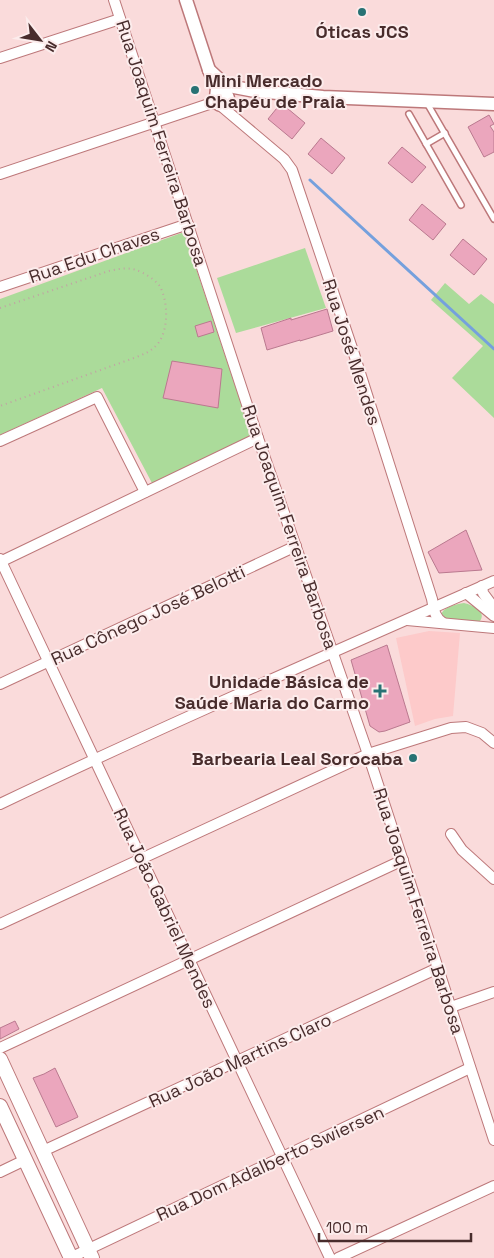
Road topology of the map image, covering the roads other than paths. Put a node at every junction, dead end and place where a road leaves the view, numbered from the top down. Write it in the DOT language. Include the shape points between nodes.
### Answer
graph roads {
  1 [pos="114,0"];
  2 [pos="186,0"];
  3 [pos="120,19"];
  4 [pos="0,58"];
  5 [pos="209,70"];
  6 [pos="255,91"];
  7 [pos="427,102"];
  8 [pos="221,103"];
  9 [pos="494,104"];
  10 [pos="409,114"];
  11 [pos="155,122"];
  12 [pos="445,133"];
  13 [pos="426,144"];
  14 [pos="0,174"];
  15 [pos="461,205"];
  16 [pos="494,219"];
  17 [pos="188,224"];
  18 [pos="0,287"];
  19 [pos="258,438"];
  20 [pos="0,440"];
  21 [pos="145,492"];
  22 [pos="296,546"];
  23 [pos="0,561"];
  24 [pos="494,581"];
  25 [pos="482,586"];
  26 [pos="466,593"];
  27 [pos="434,607"];
  28 [pos="494,608"];
  29 [pos="494,616"];
  30 [pos="406,620"];
  31 [pos="443,623"];
  32 [pos="494,628"];
  33 [pos="334,652"];
  34 [pos="48,661"];
  35 [pos="0,684"];
  36 [pos="494,744"];
  37 [pos="368,754"];
  38 [pos="95,759"];
  39 [pos="0,804"];
  40 [pos="451,834"];
  41 [pos="142,859"];
  42 [pos="403,860"];
  43 [pos="494,879"];
  44 [pos="0,924"];
  45 [pos="189,960"];
  46 [pos="438,968"];
  47 [pos="494,992"];
  48 [pos="451,1007"];
  49 [pos="0,1048"];
  50 [pos="0,1059"];
  51 [pos="237,1061"];
  52 [pos="470,1068"];
  53 [pos="0,1106"];
  54 [pos="494,1140"];
  55 [pos="43,1151"];
  56 [pos="282,1157"];
  57 [pos="25,1160"];
  58 [pos="0,1172"];
  59 [pos="494,1186"];
  60 [pos="90,1254"];
  61 [pos="71,1258"];
  62 [pos="330,1258"];
  63 [pos="338,1258"];
  1 -- 3 [label="street, Rua Joaquim Ferreira Barbosa"];
  2 -- 5 [label="street"];
  3 -- 4 [label="street"];
  3 -- 11 [label="street, Rua Joaquim Ferreira Barbosa"];
  5 -- 6 [label="street" via="222,82"];
  5 -- 8 [label="street"];
  6 -- 7 [label="street"];
  6 -- 8 [label="street"];
  7 -- 9 [label="street"];
  7 -- 12 [label="lane"];
  8 -- 11 [label="street"];
  8 -- 27 [label="street, Rua José Mendes" via="284,159 292,170"];
  10 -- 13 [label="lane"];
  11 -- 14 [label="street"];
  11 -- 17 [label="street, Rua Joaquim Ferreira Barbosa"];
  12 -- 13 [label="lane"];
  12 -- 16 [label="lane"];
  13 -- 15 [label="lane"];
  17 -- 18 [label="street, Rua Edu Chaves"];
  17 -- 19 [label="street, Rua Joaquim Ferreira Barbosa"];
  19 -- 21 [label="street"];
  19 -- 22 [label="street, Rua Joaquim Ferreira Barbosa"];
  20 -- 21 [label="street" via="98,397"];
  21 -- 23 [label="street"];
  22 -- 33 [label="street, Rua Joaquim Ferreira Barbosa"];
  22 -- 34 [label="street, Rua Cônego José Belotti"];
  23 -- 34 [label="street, Rua João Gabriel Mendes"];
  24 -- 25 [label="street"];
  25 -- 26 [label="street"];
  25 -- 28 [label="street"];
  26 -- 27 [label="street"];
  26 -- 29 [label="street"];
  27 -- 30 [label="street"];
  27 -- 31 [label="street, Rua José Mendes" via="435,615"];
  30 -- 31 [label="street"];
  30 -- 33 [label="street"];
  31 -- 32 [label="street"];
  33 -- 37 [label="street, Rua Joaquim Ferreira Barbosa"];
  33 -- 38 [label="street"];
  34 -- 35 [label="street, Rua Cônego José Belotti"];
  34 -- 38 [label="street, Rua João Gabriel Mendes"];
  36 -- 37 [label="street" via="482,733 466,727 451,728"];
  37 -- 41 [label="street"];
  37 -- 42 [label="street, Rua Joaquim Ferreira Barbosa"];
  38 -- 39 [label="street"];
  38 -- 41 [label="street, Rua João Gabriel Mendes"];
  40 -- 43 [label="street" via="462,850"];
  41 -- 44 [label="street"];
  41 -- 45 [label="street, Rua João Gabriel Mendes"];
  42 -- 45 [label="street"];
  42 -- 46 [label="street, Rua Joaquim Ferreira Barbosa"];
  45 -- 49 [label="street"];
  45 -- 51 [label="street, Rua João Gabriel Mendes"];
  46 -- 48 [label="street, Rua Joaquim Ferreira Barbosa"];
  46 -- 51 [label="street, Rua João Martins Claro"];
  47 -- 48 [label="street"];
  48 -- 52 [label="street, Rua Joaquim Ferreira Barbosa"];
  50 -- 55 [label="main road"];
  51 -- 55 [label="street, Rua João Martins Claro"];
  51 -- 56 [label="street, Rua João Gabriel Mendes"];
  52 -- 54 [label="street, Rua Joaquim Ferreira Barbosa"];
  52 -- 56 [label="street, Rua Dom Adalberto Swiersen"];
  53 -- 57 [label="main road"];
  55 -- 60 [label="main road"];
  56 -- 60 [label="street, Rua Dom Adalberto Swiersen"];
  56 -- 62 [label="street, Rua João Gabriel Mendes"];
  57 -- 58 [label="street"];
  57 -- 61 [label="main road"];
  59 -- 63 [label="street"];
  60 -- 61 [label="street, Rua Dom Adalberto Swiersen"];
}
